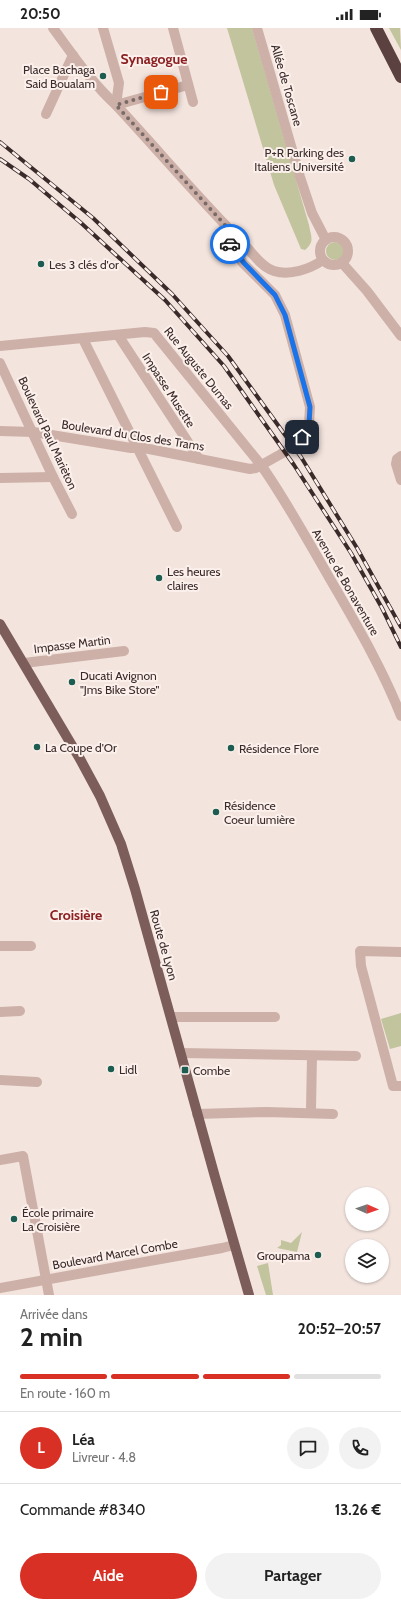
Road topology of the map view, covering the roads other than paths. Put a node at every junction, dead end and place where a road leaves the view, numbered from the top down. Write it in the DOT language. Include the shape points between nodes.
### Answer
graph roads {
  1 [pos="53,28"];
  2 [pos="103,28"];
  3 [pos="173,28"];
  4 [pos="257,28"];
  5 [pos="376,28"];
  6 [pos="73,55"];
  7 [pos="401,77"];
  8 [pos="188,85"];
  9 [pos="193,102"];
  10 [pos="116,105"];
  11 [pos="46,114"];
  12 [pos="225,225"];
  13 [pos="326,240"];
  14 [pos="323,260"];
  15 [pos="342,263"];
  16 [pos="118,335"];
  17 [pos="401,336"];
  18 [pos="83,339"];
  19 [pos="0,346"];
  20 [pos="0,363"];
  21 [pos="0,431"];
  22 [pos="33,432"];
  23 [pos="298,441"];
  24 [pos="138,448"];
  25 [pos="281,454"];
  26 [pos="401,456"];
  27 [pos="199,459"];
  28 [pos="261,465"];
  29 [pos="53,477"];
  30 [pos="0,478"];
  31 [pos="401,480"];
  32 [pos="72,514"];
  33 [pos="178,527"];
  34 [pos="0,624"];
  35 [pos="124,651"];
  36 [pos="24,663"];
  37 [pos="401,716"];
  38 [pos="0,946"];
  39 [pos="31,946"];
  40 [pos="401,952"];
  41 [pos="20,1011"];
  42 [pos="0,1012"];
  43 [pos="171,1017"];
  44 [pos="275,1017"];
  45 [pos="181,1053"];
  46 [pos="312,1056"];
  47 [pos="356,1056"];
  48 [pos="0,1080"];
  49 [pos="36,1082"];
  50 [pos="401,1086"];
  51 [pos="311,1110"];
  52 [pos="197,1114"];
  53 [pos="333,1114"];
  54 [pos="0,1160"];
  55 [pos="234,1245"];
  56 [pos="46,1280"];
  57 [pos="0,1288"];
  58 [pos="48,1295"];
  59 [pos="249,1295"];
  1 -- 6 [label="street"];
  2 -- 10 [label="street" via="119,83"];
  3 -- 8 [label="street"];
  4 -- 13 [label="street, Allée de Toscane" via="300,177 312,213"];
  5 -- 7 [label="highway"];
  6 -- 10 [label="street"];
  6 -- 11 [label="street"];
  8 -- 9 [label="street"];
  8 -- 10 [label="street"];
  10 -- 12 [label="street"];
  12 -- 14 [label="street" via="273,271 297,271"];
  12 -- 23 [label="street" via="225,238 244,263 275,295 285,315 310,407 309,424"];
  13 -- 14 [label="street" via="320,247"];
  13 -- 15 [label="street" via="338,237 346,243 348,254"];
  14 -- 15 [label="street" via="332,266"];
  15 -- 17 [label="street"];
  16 -- 18 [label="street, Rue Auguste Dumas"];
  16 -- 27 [label="street, Impasse Musette"];
  16 -- 28 [label="street, Rue Auguste Dumas" via="154,333"];
  18 -- 19 [label="street, Rue Auguste Dumas"];
  18 -- 24 [label="street"];
  20 -- 22 [label="street, Boulevard Paul Marièton"];
  21 -- 22 [label="street, Boulevard du Clos des Trams"];
  22 -- 24 [label="street, Boulevard du Clos des Trams"];
  22 -- 29 [label="street, Boulevard Paul Marièton"];
  24 -- 27 [label="street, Boulevard du Clos des Trams"];
  24 -- 33 [label="street"];
  25 -- 28 [label="street"];
  26 -- 31 [label="street" via="397,458 396,464"];
  27 -- 28 [label="street, Boulevard du Clos des Trams" via="250,469"];
  28 -- 37 [label="street, Avenue de Bonaventure" via="355,621 391,689"];
  29 -- 30 [label="street"];
  29 -- 32 [label="street, Boulevard Paul Marièton"];
  34 -- 36 [label="main road, Route de Lyon"];
  35 -- 36 [label="street, Impasse Martin"];
  36 -- 43 [label="main road, Route de Lyon" via="80,759 114,826"];
  38 -- 39 [label="street"];
  40 -- 50 [label="street" via="360,951 361,966 393,1086"];
  41 -- 42 [label="street"];
  43 -- 44 [label="street"];
  43 -- 45 [label="main road, Route de Lyon"];
  45 -- 46 [label="street"];
  45 -- 52 [label="main road, Route de Lyon"];
  46 -- 47 [label="street"];
  46 -- 51 [label="street"];
  48 -- 49 [label="street"];
  52 -- 53 [label="street"];
  52 -- 55 [label="main road, Route de Lyon"];
  54 -- 56 [label="street" via="23,1156"];
  55 -- 56 [label="street, Boulevard Marcel Combe"];
  55 -- 59 [label="main road, Route de Lyon"];
  56 -- 57 [label="street, Boulevard Marcel Combe"];
  56 -- 58 [label="street"];
}
